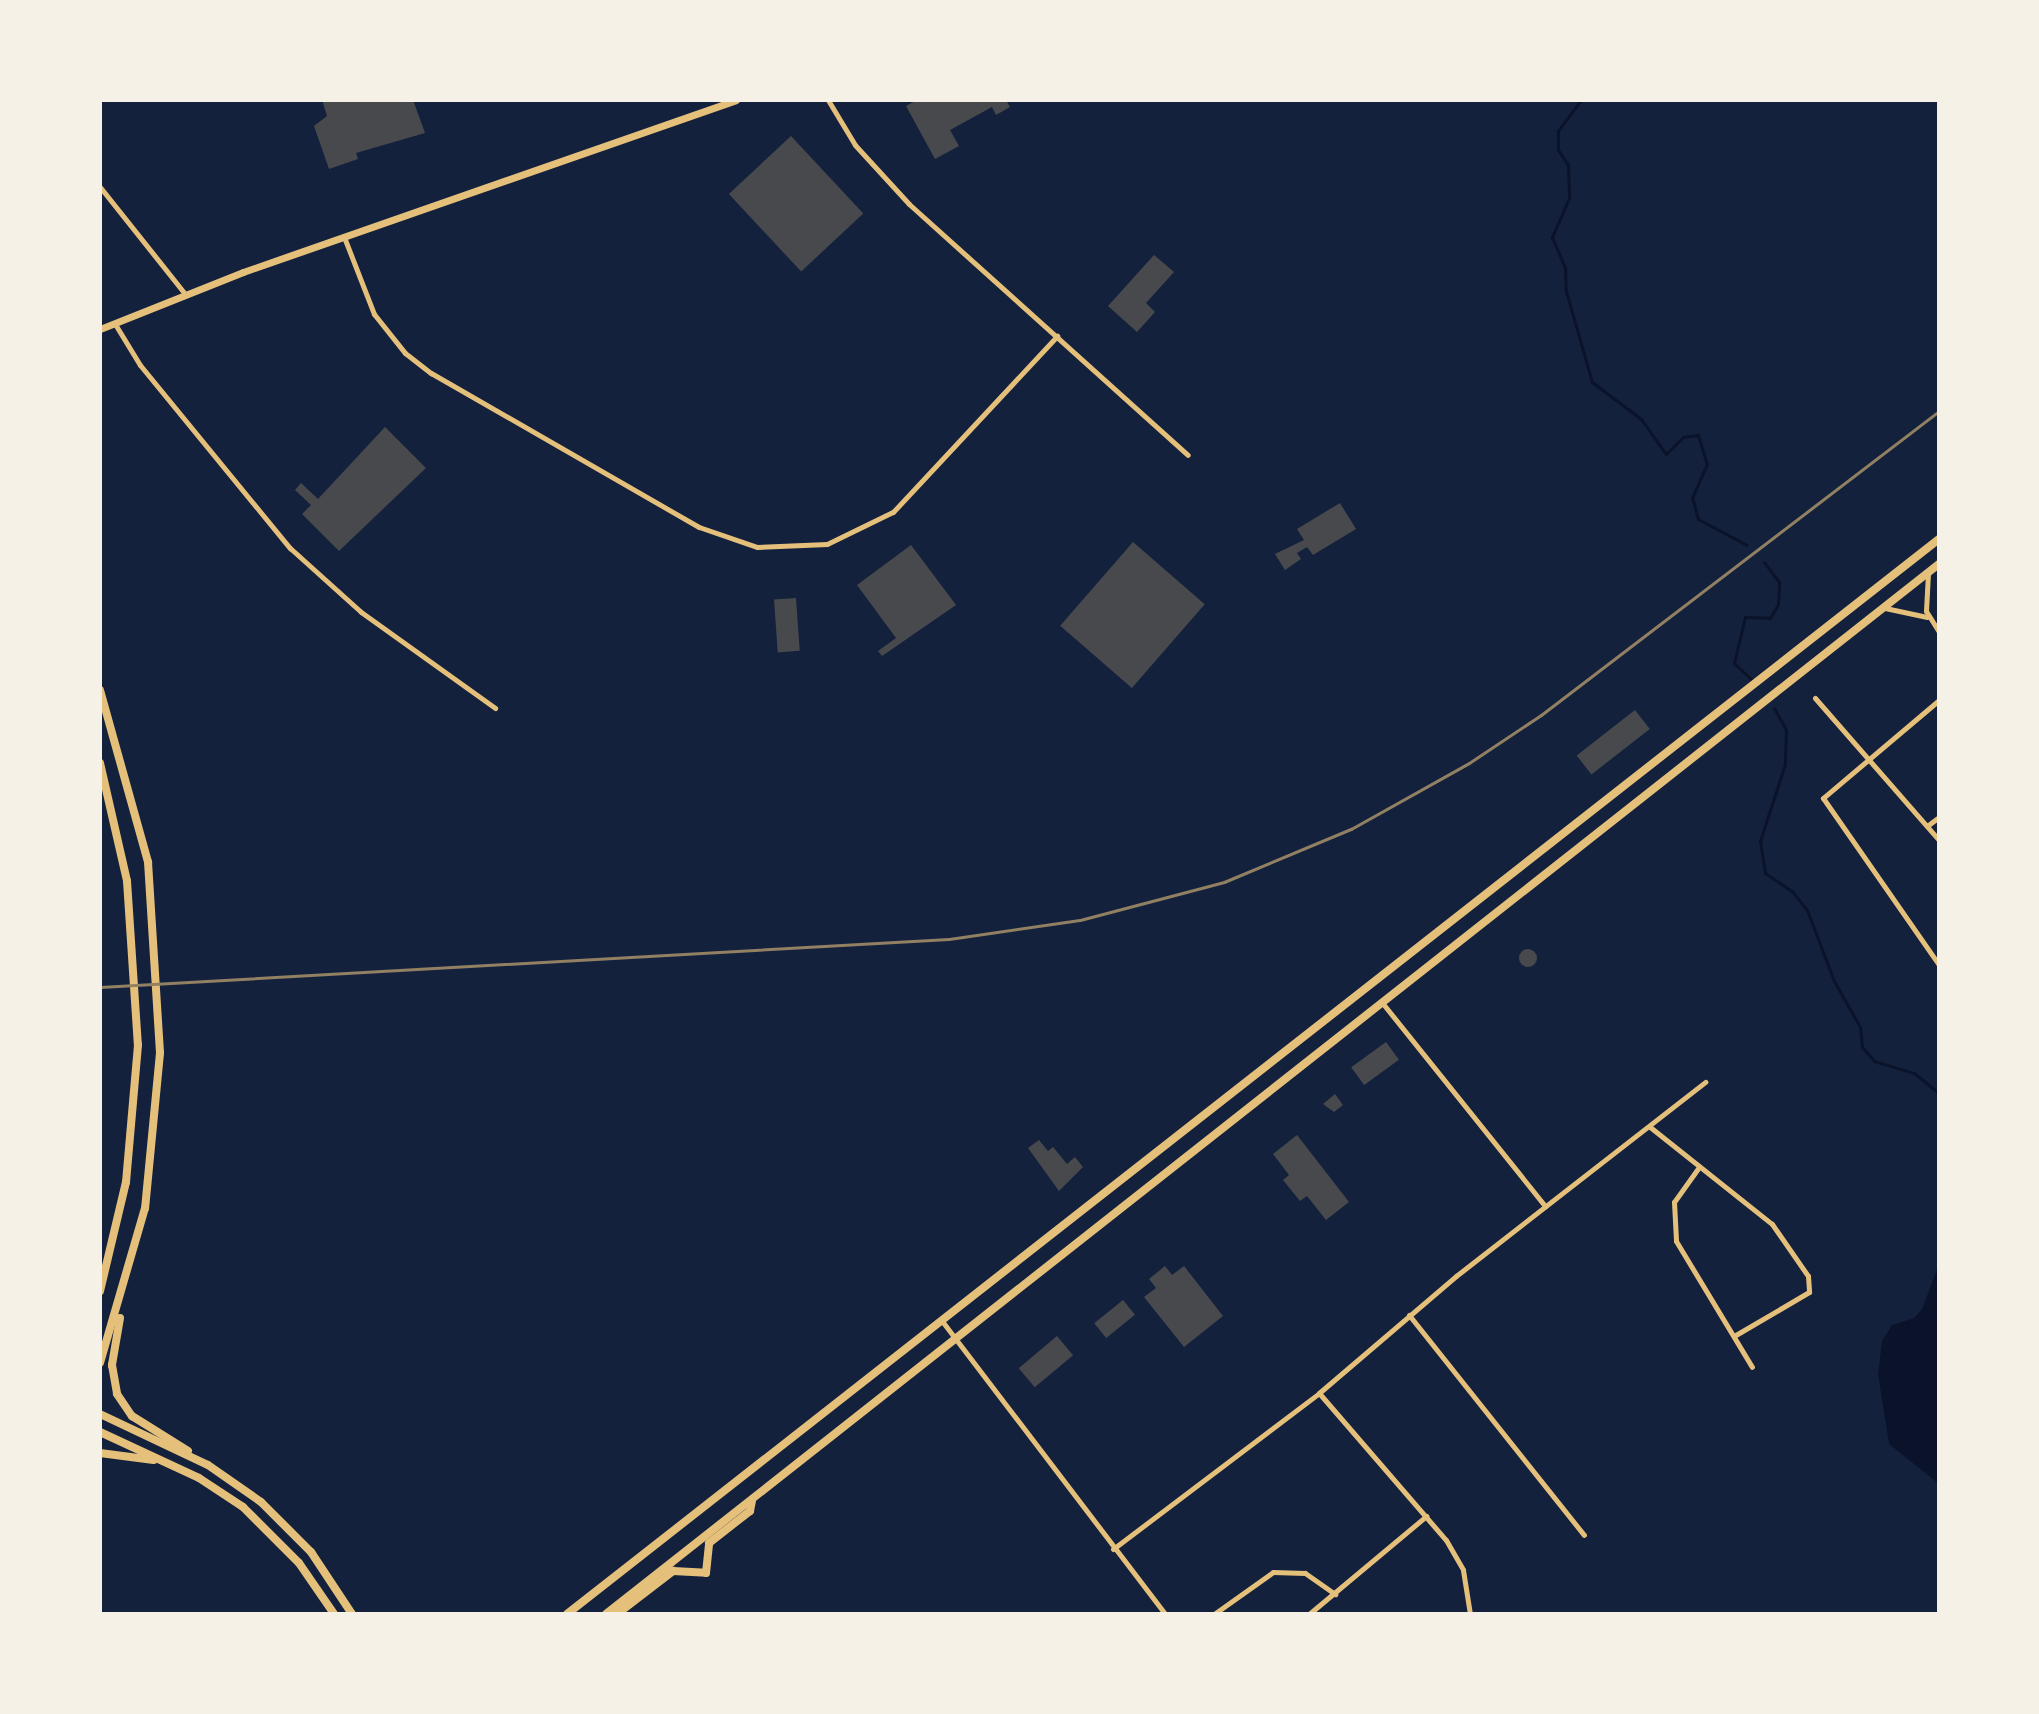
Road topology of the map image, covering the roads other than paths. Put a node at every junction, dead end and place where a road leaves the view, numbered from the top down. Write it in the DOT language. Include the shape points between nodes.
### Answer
graph roads {
  1 [pos="736,100"];
  2 [pos="828,100"];
  3 [pos="100,187"];
  4 [pos="343,236"];
  5 [pos="185,294"];
  6 [pos="114,323"];
  7 [pos="100,329"];
  8 [pos="1057,336"];
  9 [pos="1188,455"];
  10 [pos="1939,539"];
  11 [pos="1939,564"];
  12 [pos="1928,573"];
  13 [pos="1885,608"];
  14 [pos="1928,617"];
  15 [pos="1939,632"];
  16 [pos="100,690"];
  17 [pos="1815,698"];
  18 [pos="1939,700"];
  19 [pos="495,708"];
  20 [pos="1868,760"];
  21 [pos="100,763"];
  22 [pos="1939,817"];
  23 [pos="1927,826"];
  24 [pos="1939,840"];
  25 [pos="1939,965"];
  26 [pos="1384,1005"];
  27 [pos="1705,1082"];
  28 [pos="1650,1127"];
  29 [pos="1699,1167"];
  30 [pos="1545,1206"];
  31 [pos="100,1291"];
  32 [pos="123,1295"];
  33 [pos="1409,1315"];
  34 [pos="941,1320"];
  35 [pos="1734,1336"];
  36 [pos="955,1339"];
  37 [pos="100,1363"];
  38 [pos="1752,1367"];
  39 [pos="1319,1393"];
  40 [pos="100,1414"];
  41 [pos="100,1432"];
  42 [pos="100,1453"];
  43 [pos="169,1464"];
  44 [pos="208,1465"];
  45 [pos="753,1499"];
  46 [pos="1426,1516"];
  47 [pos="1584,1535"];
  48 [pos="1113,1549"];
  49 [pos="1335,1594"];
  50 [pos="332,1611"];
  51 [pos="352,1614"];
  52 [pos="567,1614"];
  53 [pos="606,1614"];
  54 [pos="617,1614"];
  55 [pos="1165,1614"];
  56 [pos="1214,1614"];
  57 [pos="1309,1614"];
  58 [pos="1470,1614"];
  1 -- 4 [label="main road"];
  2 -- 8 [label="street" via="835,118 875,170"];
  3 -- 5 [label="street"];
  4 -- 5 [label="main road"];
  4 -- 8 [label="street" via="374,314 405,353 431,373 699,527 757,547 827,544 878,522 910,497"];
  5 -- 6 [label="main road"];
  6 -- 7 [label="main road"];
  6 -- 19 [label="street" via="140,365 290,548 361,612"];
  8 -- 9 [label="street"];
  10 -- 34 [label="highway"];
  11 -- 12 [label="highway"];
  12 -- 13 [label="highway"];
  12 -- 14 [label="street"];
  13 -- 14 [label="street"];
  13 -- 26 [label="highway"];
  14 -- 15 [label="street"];
  16 -- 32 [label="highway" via="138,814 160,1012 153,1156"];
  17 -- 20 [label="street"];
  18 -- 20 [label="street"];
  20 -- 23 [label="street"];
  20 -- 25 [label="street" via="1823,798"];
  21 -- 31 [label="highway" via="122,853 137,1014 126,1182"];
  22 -- 23 [label="street"];
  23 -- 24 [label="street"];
  26 -- 30 [label="street"];
  26 -- 36 [label="highway"];
  27 -- 28 [label="street"];
  28 -- 29 [label="street"];
  28 -- 30 [label="street"];
  29 -- 35 [label="street" via="1674,1202 1672,1226"];
  29 -- 35 [label="street" via="1779,1231 1811,1284 1809,1292"];
  30 -- 33 [label="street"];
  32 -- 37 [label="highway"];
  32 -- 44 [label="highway" via="112,1365 117,1394 132,1416"];
  33 -- 39 [label="street"];
  33 -- 47 [label="street"];
  34 -- 36 [label="street"];
  34 -- 52 [label="highway"];
  35 -- 38 [label="street"];
  36 -- 45 [label="highway"];
  36 -- 48 [label="street"];
  39 -- 46 [label="street"];
  39 -- 48 [label="street"];
  40 -- 44 [label="highway"];
  41 -- 43 [label="highway"];
  42 -- 43 [label="highway"];
  43 -- 50 [label="highway" via="222,1492 263,1523"];
  44 -- 51 [label="highway" via="278,1517 311,1552"];
  45 -- 53 [label="highway"];
  45 -- 54 [label="highway" via="750,1511 709,1543 706,1573 673,1571"];
  46 -- 49 [label="street"];
  46 -- 58 [label="street" via="1463,1570"];
  48 -- 55 [label="street"];
  49 -- 56 [label="street" via="1305,1573 1273,1572"];
  49 -- 57 [label="street"];
}
